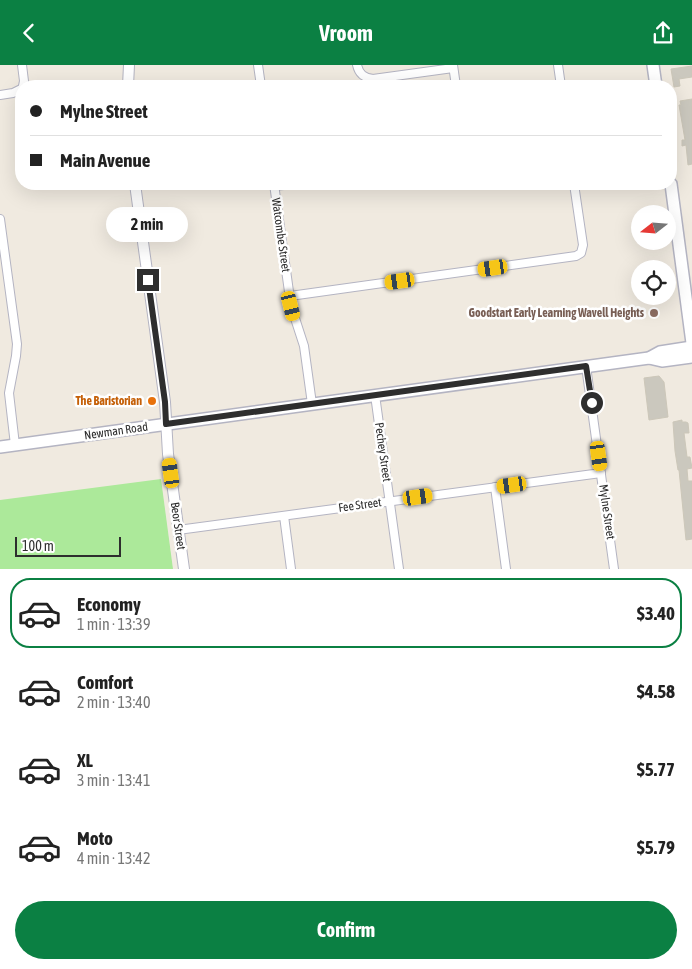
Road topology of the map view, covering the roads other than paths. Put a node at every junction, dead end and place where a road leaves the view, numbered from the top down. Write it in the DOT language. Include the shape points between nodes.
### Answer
graph roads {
  1 [pos="22,65"];
  2 [pos="129,65"];
  3 [pos="258,65"];
  4 [pos="357,65"];
  5 [pos="558,65"];
  6 [pos="654,65"];
  7 [pos="453,66"];
  8 [pos="24,80"];
  9 [pos="128,80"];
  10 [pos="260,80"];
  11 [pos="455,80"];
  12 [pos="560,80"];
  13 [pos="655,80"];
  14 [pos="15,92"];
  15 [pos="0,95"];
  16 [pos="136,190"];
  17 [pos="275,190"];
  18 [pos="575,190"];
  19 [pos="672,190"];
  20 [pos="0,219"];
  21 [pos="290,296"];
  22 [pos="692,343"];
  23 [pos="692,347"];
  24 [pos="692,357"];
  25 [pos="649,358"];
  26 [pos="586,366"];
  27 [pos="375,395"];
  28 [pos="312,404"];
  29 [pos="166,424"];
  30 [pos="15,445"];
  31 [pos="0,447"];
  32 [pos="602,473"];
  33 [pos="494,487"];
  34 [pos="390,501"];
  35 [pos="284,516"];
  36 [pos="178,530"];
  37 [pos="184,569"];
  38 [pos="292,569"];
  39 [pos="399,569"];
  40 [pos="506,569"];
  41 [pos="614,569"];
  1 -- 8 [label="street"];
  2 -- 9 [label="street"];
  3 -- 10 [label="street"];
  4 -- 7 [label="street" via="361,75 373,79"];
  5 -- 12 [label="street"];
  6 -- 13 [label="main road"];
  7 -- 11 [label="street"];
  14 -- 15 [label="street"];
  16 -- 29 [label="street, Beor Street"];
  17 -- 21 [label="street, Watcombe Street"];
  18 -- 21 [label="street" via="582,241 581,253 576,256"];
  19 -- 22 [label="main road"];
  20 -- 30 [label="street" via="17,344 9,393"];
  21 -- 28 [label="street, Watcombe Street" via="304,347"];
  23 -- 25 [label="main road, Newman Road" via="660,352"];
  24 -- 25 [label="main road, Newman Road" via="662,361"];
  25 -- 26 [label="main road, Newman Road"];
  26 -- 27 [label="main road, Newman Road"];
  26 -- 32 [label="street, Mylne Street"];
  27 -- 28 [label="main road, Newman Road"];
  27 -- 34 [label="street, Pechey Street"];
  28 -- 29 [label="main road, Newman Road"];
  29 -- 30 [label="main road, Newman Road"];
  29 -- 36 [label="street, Beor Street"];
  30 -- 31 [label="main road, Newman Road"];
  32 -- 33 [label="street, Fee Street"];
  32 -- 41 [label="street, Mylne Street"];
  33 -- 34 [label="street, Fee Street"];
  33 -- 40 [label="street"];
  34 -- 35 [label="street, Fee Street"];
  34 -- 39 [label="street, Pechey Street"];
  35 -- 36 [label="street, Fee Street"];
  35 -- 38 [label="street"];
  36 -- 37 [label="street, Beor Street"];
}
